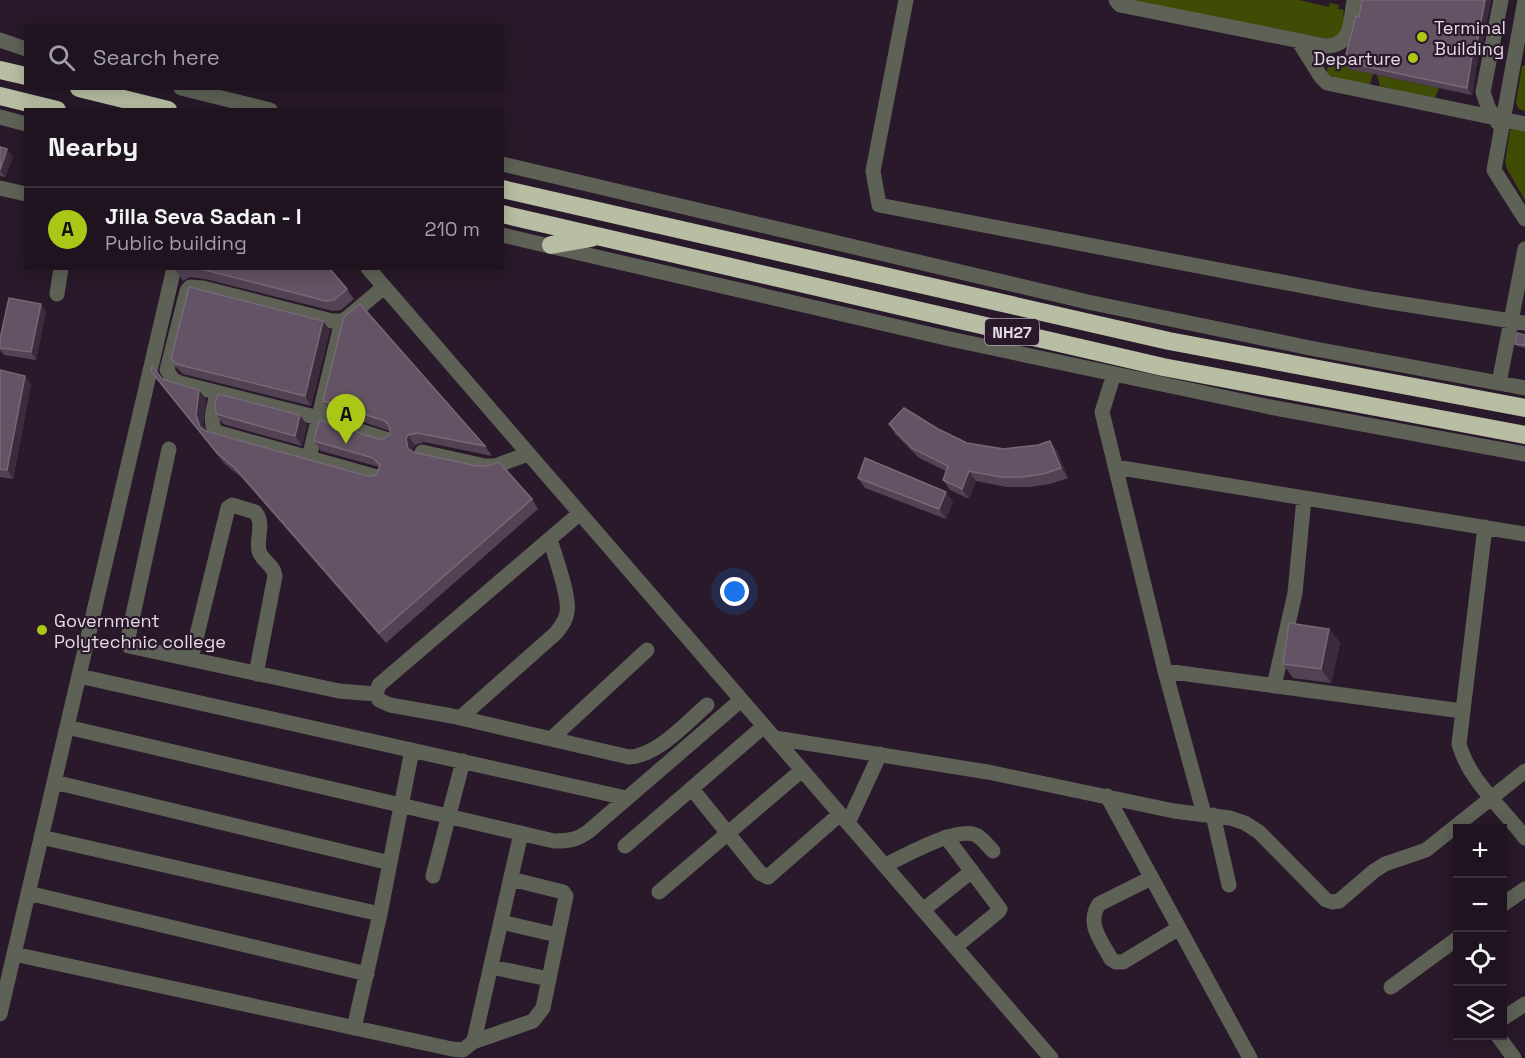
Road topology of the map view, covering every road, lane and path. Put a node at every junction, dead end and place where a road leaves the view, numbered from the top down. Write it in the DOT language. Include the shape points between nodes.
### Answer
graph roads {
  1 [pos="906,0"];
  2 [pos="1116,0"];
  3 [pos="1354,0"];
  4 [pos="1501,0"];
  5 [pos="1525,0"];
  6 [pos="0,40"];
  7 [pos="1299,42"];
  8 [pos="24,48"];
  9 [pos="0,70"];
  10 [pos="24,76"];
  11 [pos="87,90"];
  12 [pos="189,90"];
  13 [pos="0,96"];
  14 [pos="49,108"];
  15 [pos="160,108"];
  16 [pos="262,108"];
  17 [pos="0,117"];
  18 [pos="1500,122"];
  19 [pos="24,123"];
  20 [pos="1525,124"];
  21 [pos="504,164"];
  22 [pos="0,188"];
  23 [pos="504,189"];
  24 [pos="24,194"];
  25 [pos="504,214"];
  26 [pos="1525,219"];
  27 [pos="504,235"];
  28 [pos="599,237"];
  29 [pos="551,245"];
  30 [pos="1525,249"];
  31 [pos="61,270"];
  32 [pos="174,270"];
  33 [pos="379,276"];
  34 [pos="57,294"];
  35 [pos="342,321"];
  36 [pos="1518,322"];
  37 [pos="1114,374"];
  38 [pos="1499,383"];
  39 [pos="1525,388"];
  40 [pos="217,393"];
  41 [pos="1525,408"];
  42 [pos="319,418"];
  43 [pos="1525,435"];
  44 [pos="388,440"];
  45 [pos="169,449"];
  46 [pos="422,452"];
  47 [pos="528,454"];
  48 [pos="1525,454"];
  49 [pos="309,458"];
  50 [pos="1115,467"];
  51 [pos="377,477"];
  52 [pos="1304,498"];
  53 [pos="580,513"];
  54 [pos="1485,527"];
  55 [pos="1525,534"];
  56 [pos="550,539"];
  57 [pos="647,651"];
  58 [pos="191,659"];
  59 [pos="1165,671"];
  60 [pos="256,674"];
  61 [pos="79,676"];
  62 [pos="1274,686"];
  63 [pos="376,694"];
  64 [pos="741,700"];
  65 [pos="707,705"];
  66 [pos="1462,711"];
  67 [pos="460,718"];
  68 [pos="764,726"];
  69 [pos="67,727"];
  70 [pos="775,738"];
  71 [pos="551,739"];
  72 [pos="412,750"];
  73 [pos="880,754"];
  74 [pos="463,761"];
  75 [pos="802,770"];
  76 [pos="1525,771"];
  77 [pos="54,782"];
  78 [pos="692,789"];
  79 [pos="1107,796"];
  80 [pos="1492,797"];
  81 [pos="626,798"];
  82 [pos="401,804"];
  83 [pos="1209,815"];
  84 [pos="448,816"];
  85 [pos="844,819"];
  86 [pos="521,833"];
  87 [pos="728,833"];
  88 [pos="41,837"];
  89 [pos="946,837"];
  90 [pos="1525,838"];
  91 [pos="625,846"];
  92 [pos="993,851"];
  93 [pos="390,863"];
  94 [pos="885,866"];
  95 [pos="972,871"];
  96 [pos="433,876"];
  97 [pos="1151,878"];
  98 [pos="511,879"];
  99 [pos="1229,885"];
  100 [pos="1525,889"];
  101 [pos="658,892"];
  102 [pos="28,893"];
  103 [pos="1507,902"];
  104 [pos="924,910"];
  105 [pos="380,914"];
  106 [pos="501,922"];
  107 [pos="1179,928"];
  108 [pos="557,935"];
  109 [pos="1453,942"];
  110 [pos="955,947"];
  111 [pos="14,954"];
  112 [pos="491,967"];
  113 [pos="367,974"];
  114 [pos="549,979"];
  115 [pos="1391,987"];
  116 [pos="1525,1004"];
  117 [pos="0,1014"];
  118 [pos="1507,1016"];
  119 [pos="354,1028"];
  120 [pos="1501,1040"];
  121 [pos="473,1042"];
  122 [pos="1051,1058"];
  123 [pos="1250,1058"];
  124 [pos="1514,1058"];
  1 -- 36 [label="street" via="873,171 879,205 1371,299"];
  2 -- 7 [label="street" via="1119,5"];
  3 -- 7 [label="street" via="1348,33 1338,46"];
  4 -- 18 [label="street" via="1483,92 1488,107"];
  5 -- 18 [label="street"];
  6 -- 8 [label="street"];
  7 -- 18 [label="street" via="1327,83"];
  9 -- 10 [label="highway"];
  11 -- 15 [label="highway"];
  12 -- 16 [label="street"];
  13 -- 14 [label="highway"];
  17 -- 19 [label="street"];
  18 -- 20 [label="street"];
  18 -- 26 [label="street" via="1494,170"];
  21 -- 38 [label="street" via="1088,302"];
  22 -- 24 [label="street"];
  23 -- 41 [label="highway, NH27" via="1169,341"];
  25 -- 28 [label="highway, NH27"];
  27 -- 29 [label="street"];
  28 -- 29 [label="highway"];
  28 -- 43 [label="highway, NH27" via="1163,367"];
  29 -- 37 [label="street"];
  30 -- 36 [label="street"];
  31 -- 34 [label="street"];
  32 -- 61 [label="street"];
  33 -- 35 [label="street"];
  33 -- 47 [label="street"];
  35 -- 40 [label="street" via="190,287 167,370 173,380"];
  35 -- 42 [label="street"];
  36 -- 38 [label="street"];
  37 -- 48 [label="street"];
  37 -- 50 [label="street" via="1102,412"];
  38 -- 39 [label="street"];
  40 -- 42 [label="street"];
  40 -- 49 [label="street" via="212,421 216,432"];
  42 -- 44 [label="street"];
  42 -- 49 [label="street"];
  45 -- 58 [label="street" via="128,638 129,645 135,648"];
  46 -- 47 [label="street" via="485,466"];
  47 -- 53 [label="street"];
  49 -- 51 [label="street"];
  50 -- 52 [label="street"];
  50 -- 59 [label="street"];
  52 -- 54 [label="street"];
  52 -- 62 [label="street" via="1295,593"];
  53 -- 56 [label="street"];
  53 -- 64 [label="street"];
  54 -- 55 [label="street"];
  54 -- 66 [label="street"];
  56 -- 63 [label="street" via="380,685"];
  56 -- 67 [label="street" via="566,596 568,610 564,623"];
  57 -- 71 [label="street"];
  58 -- 60 [label="street"];
  58 -- 60 [label="street" via="228,508 232,505 258,515 259,550 275,576"];
  59 -- 62 [label="street"];
  59 -- 83 [label="street"];
  60 -- 63 [label="street" via="339,691"];
  61 -- 69 [label="street"];
  61 -- 72 [label="street"];
  62 -- 66 [label="street"];
  63 -- 67 [label="street" via="390,705"];
  64 -- 68 [label="street"];
  64 -- 81 [label="street"];
  65 -- 71 [label="street" via="652,752 640,757"];
  66 -- 80 [label="street" via="1459,744 1463,760"];
  67 -- 71 [label="street"];
  68 -- 70 [label="street"];
  68 -- 78 [label="street"];
  69 -- 77 [label="street"];
  69 -- 82 [label="street"];
  70 -- 73 [label="street"];
  70 -- 75 [label="street"];
  72 -- 74 [label="street"];
  72 -- 82 [label="street"];
  73 -- 79 [label="street"];
  73 -- 85 [label="street"];
  74 -- 81 [label="street"];
  74 -- 84 [label="street"];
  75 -- 85 [label="street"];
  75 -- 87 [label="street"];
  76 -- 80 [label="street"];
  77 -- 88 [label="street"];
  77 -- 93 [label="street"];
  78 -- 87 [label="street"];
  78 -- 91 [label="street"];
  79 -- 83 [label="street"];
  79 -- 97 [label="street"];
  80 -- 83 [label="street" via="1426,850 1385,864 1344,899 1332,902 1259,832 1245,823"];
  80 -- 90 [label="street"];
  81 -- 86 [label="street" via="577,840 554,841"];
  82 -- 84 [label="street"];
  82 -- 93 [label="street"];
  83 -- 99 [label="street"];
  84 -- 86 [label="street"];
  84 -- 96 [label="street"];
  85 -- 87 [label="street" via="768,877 760,873"];
  85 -- 94 [label="street"];
  86 -- 98 [label="street"];
  87 -- 101 [label="street"];
  88 -- 102 [label="street"];
  88 -- 105 [label="street"];
  89 -- 92 [label="street" via="963,833 977,836"];
  89 -- 94 [label="street"];
  89 -- 95 [label="street"];
  93 -- 105 [label="street"];
  94 -- 104 [label="street"];
  95 -- 104 [label="street"];
  95 -- 110 [label="street" via="1000,909"];
  97 -- 107 [label="street"];
  97 -- 107 [label="street" via="1099,904 1094,912 1092,922 1111,959 1123,962"];
  98 -- 106 [label="street"];
  98 -- 108 [label="street" via="565,894"];
  100 -- 103 [label="street"];
  102 -- 111 [label="street"];
  102 -- 113 [label="street"];
  104 -- 110 [label="street"];
  105 -- 113 [label="street"];
  106 -- 108 [label="street"];
  106 -- 112 [label="street"];
  107 -- 123 [label="street"];
  108 -- 114 [label="street"];
  109 -- 115 [label="street"];
  110 -- 122 [label="street"];
  111 -- 117 [label="street"];
  111 -- 119 [label="street"];
  112 -- 114 [label="street"];
  112 -- 121 [label="street"];
  113 -- 119 [label="street"];
  114 -- 121 [label="street" via="543,1008 533,1021"];
  116 -- 118 [label="street"];
  119 -- 121 [label="street" via="452,1049 463,1050"];
  120 -- 124 [label="street"];
}
